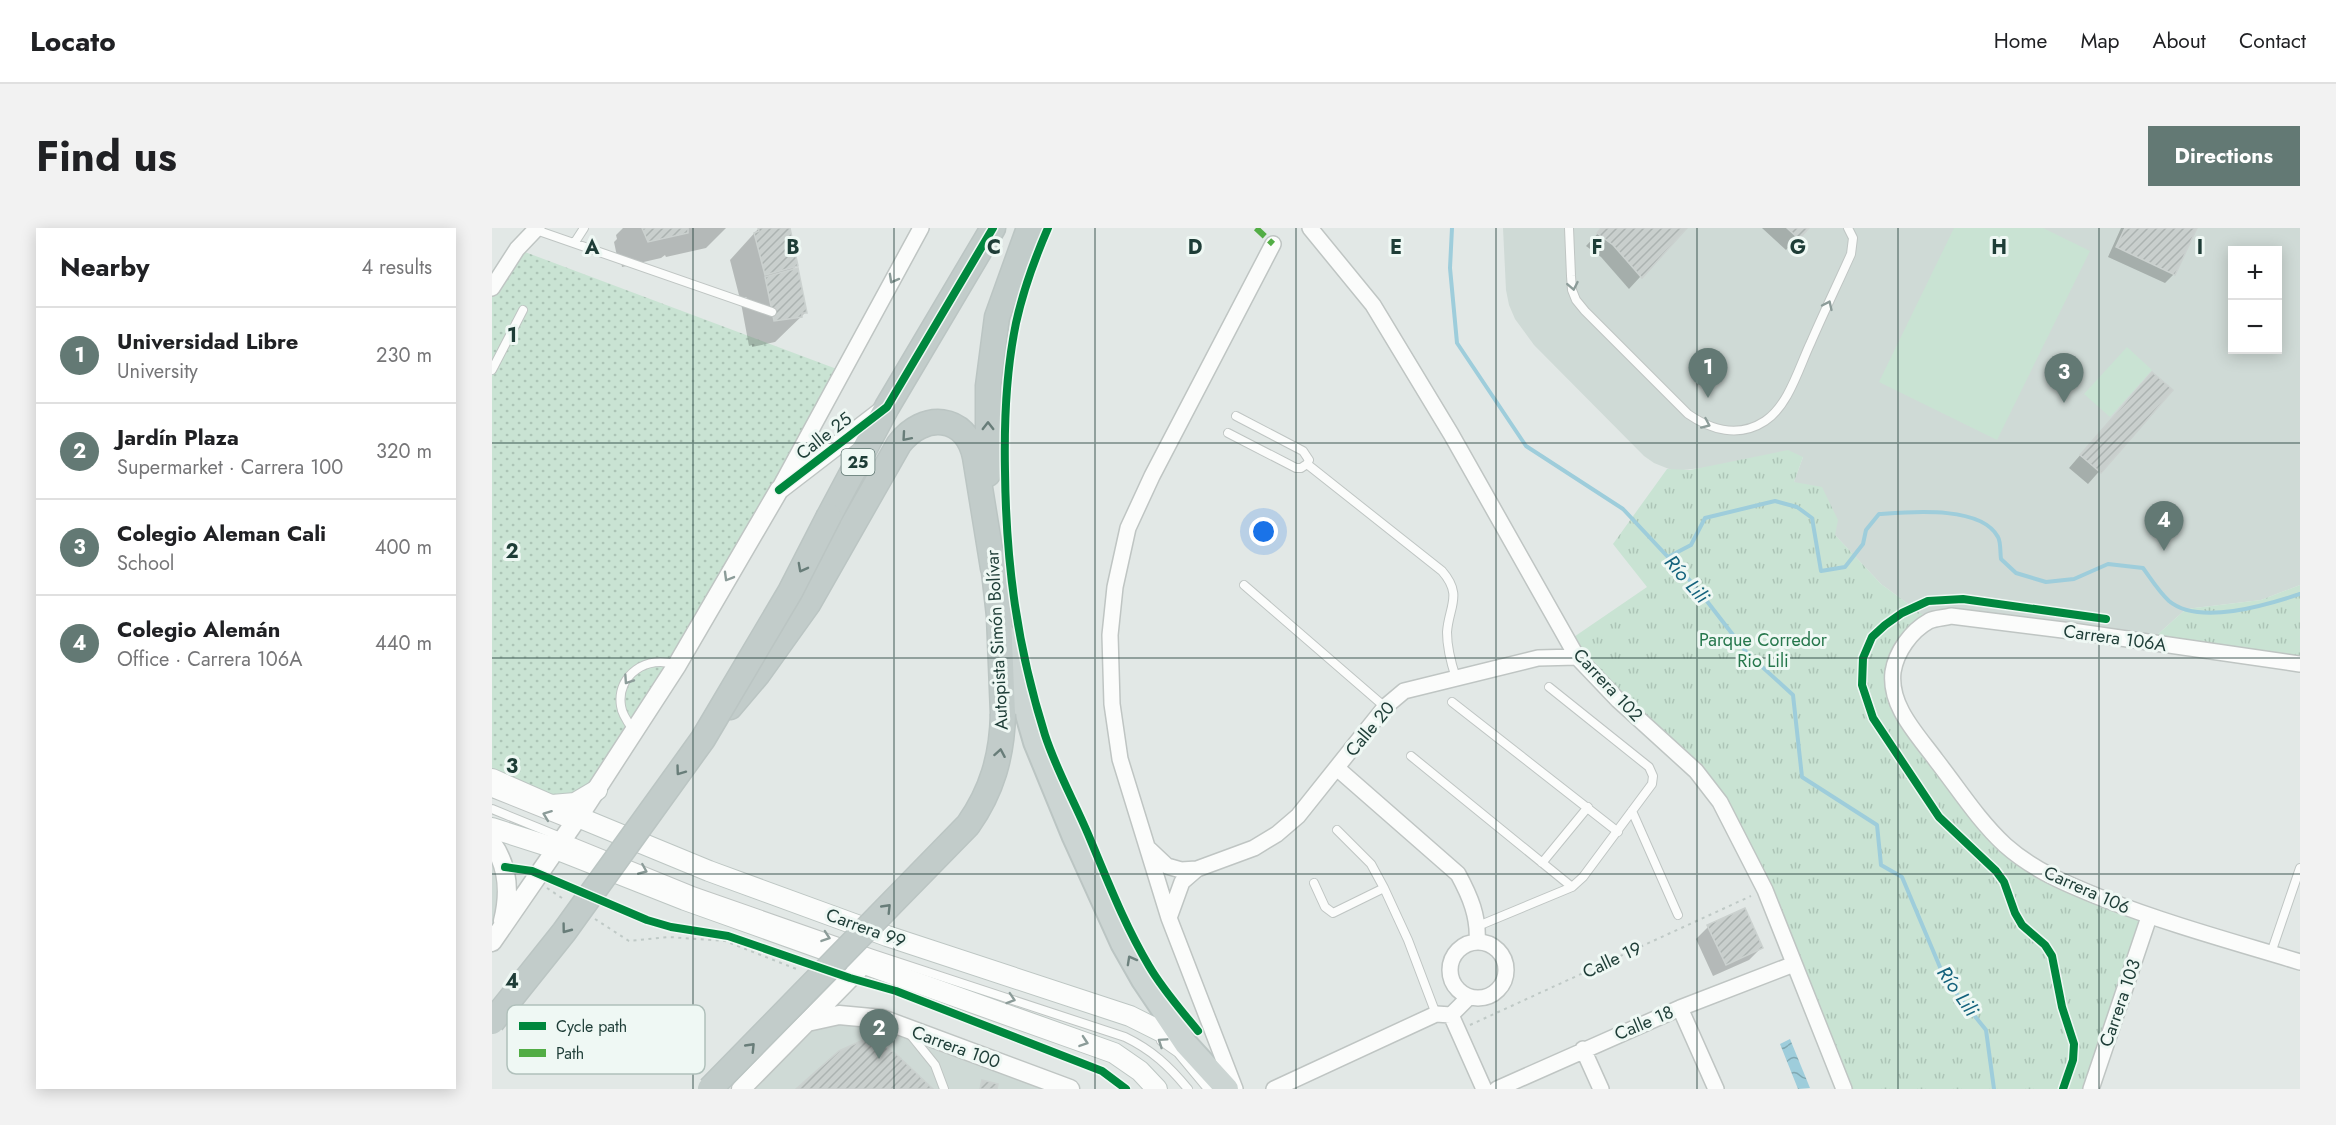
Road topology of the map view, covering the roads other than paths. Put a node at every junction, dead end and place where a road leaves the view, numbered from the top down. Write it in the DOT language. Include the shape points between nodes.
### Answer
graph roads {
  1 [pos="584,228"];
  2 [pos="921,228"];
  3 [pos="993,228"];
  4 [pos="1029,228"];
  5 [pos="1310,228"];
  6 [pos="1569,228"];
  7 [pos="1848,228"];
  8 [pos="536,229"];
  9 [pos="575,242"];
  10 [pos="1273,244"];
  11 [pos="492,288"];
  12 [pos="523,310"];
  13 [pos="772,312"];
  14 [pos="492,370"];
  15 [pos="887,407"];
  16 [pos="1236,416"];
  17 [pos="1228,433"];
  18 [pos="1307,464"];
  19 [pos="779,490"];
  20 [pos="993,568"];
  21 [pos="1244,585"];
  22 [pos="999,616"];
  23 [pos="1930,621"];
  24 [pos="1577,657"];
  25 [pos="2300,664"];
  26 [pos="677,665"];
  27 [pos="1456,678"];
  28 [pos="1549,687"];
  29 [pos="1452,702"];
  30 [pos="1385,707"];
  31 [pos="634,731"];
  32 [pos="703,739"];
  33 [pos="1411,756"];
  34 [pos="1338,769"];
  35 [pos="492,779"];
  36 [pos="597,790"];
  37 [pos="492,793"];
  38 [pos="552,805"];
  39 [pos="1587,807"];
  40 [pos="492,808"];
  41 [pos="1632,811"];
  42 [pos="492,828"];
  43 [pos="1337,830"];
  44 [pos="571,832"];
  45 [pos="1618,832"];
  46 [pos="492,843"];
  47 [pos="616,843"];
  48 [pos="1145,844"];
  49 [pos="638,852"];
  50 [pos="659,860"];
  51 [pos="1542,862"];
  52 [pos="670,865"];
  53 [pos="2300,867"];
  54 [pos="681,869"];
  55 [pos="1197,869"];
  56 [pos="1314,883"];
  57 [pos="1572,887"];
  58 [pos="1384,888"];
  59 [pos="1678,915"];
  60 [pos="2149,917"];
  61 [pos="1169,918"];
  62 [pos="1478,926"];
  63 [pos="494,940"];
  64 [pos="1477,942"];
  65 [pos="2271,953"];
  66 [pos="2300,962"];
  67 [pos="864,964"];
  68 [pos="1794,964"];
  69 [pos="1469,997"];
  70 [pos="1680,1008"];
  71 [pos="1444,1014"];
  72 [pos="492,1022"];
  73 [pos="807,1022"];
  74 [pos="906,1028"];
  75 [pos="1186,1044"];
  76 [pos="1583,1049"];
  77 [pos="1154,1086"];
  78 [pos="710,1089"];
  79 [pos="741,1089"];
  80 [pos="944,1089"];
  81 [pos="1070,1089"];
  82 [pos="1188,1089"];
  83 [pos="1208,1089"];
  84 [pos="1227,1089"];
  85 [pos="1235,1089"];
  86 [pos="1274,1089"];
  87 [pos="1484,1089"];
  88 [pos="1497,1089"];
  89 [pos="1601,1089"];
  90 [pos="1716,1089"];
  91 [pos="1844,1089"];
  92 [pos="2091,1089"];
  1 -- 9 [label="lane"];
  2 -- 19 [label="street, Calle 25, one-way"];
  3 -- 15 [label="highway, 25"];
  20 -- 4 [label="highway, Autopista Simón Bolívar, one-way" via="988,386 998,317"];
  5 -- 24 [label="street, Carrera 102" via="1373,305"];
  6 -- 7 [label="lane, one-way" via="1572,290 1585,311 1688,414 1704,425 1736,431 1765,421 1785,397 1851,254 1853,238"];
  8 -- 9 [label="lane"];
  8 -- 11 [label="street" via="517,249"];
  9 -- 13 [label="lane"];
  10 -- 48 [label="street" via="1128,528 1115,587 1110,635 1112,704 1120,759"];
  12 -- 14 [label="lane"];
  15 -- 19 [label="street, Calle 25"];
  15 -- 32 [label="highway, 25, one-way, bridge" via="784,601"];
  16 -- 18 [label="lane" via="1303,451 1308,455"];
  17 -- 18 [label="lane" via="1296,468"];
  18 -- 27 [label="lane" via="1452,582 1453,606 1447,630 1448,652"];
  19 -- 26 [label="street, Calle 25, one-way"];
  20 -- 22 [label="highway, Autopista Simón Bolívar"];
  20 -- 32 [label="highway, one-way, bridge" via="973,449 962,432 945,423 920,425 905,437 801,613 758,674"];
  21 -- 30 [label="lane"];
  75 -- 22 [label="main road, one-way" via="1122,943 1079,847 1035,742"];
  78 -- 22 [label="highway, Autopista Simón Bolívar, one-way, bridge" via="968,825 984,799 1001,750"];
  23 -- 25 [label="street, Carrera 106A" via="1951,616"];
  23 -- 60 [label="street, Carrera 106" via="1902,647 1894,667 1892,684 1896,699 1911,728 2005,844 2034,867 2065,884"];
  24 -- 27 [label="street, Calle 20" via="1538,658"];
  24 -- 68 [label="street, Carrera 102" via="1696,771 1720,802 1765,890"];
  26 -- 31 [label="street, Calle 25"];
  26 -- 31 [label="lane, one-way" via="667,661 640,666 623,684 621,709"];
  27 -- 30 [label="street, Calle 20" via="1404,691"];
  28 -- 41 [label="lane" via="1649,767 1652,784"];
  29 -- 39 [label="lane"];
  30 -- 34 [label="street, Calle 20"];
  31 -- 36 [label="street, Calle 25"];
  32 -- 72 [label="highway, one-way, bridge" via="564,932"];
  33 -- 51 [label="lane"];
  34 -- 55 [label="street, Calle 20" via="1277,834 1254,848"];
  34 -- 62 [label="street" via="1458,874"];
  35 -- 38 [label="main road, Carrera 99"];
  36 -- 38 [label="main road" via="575,803"];
  36 -- 44 [label="street, Calle 25"];
  44 -- 37 [label="lane, one-way"];
  38 -- 44 [label="main road, Carrera 99"];
  39 -- 45 [label="lane"];
  39 -- 51 [label="lane"];
  40 -- 44 [label="lane"];
  41 -- 45 [label="lane"];
  41 -- 59 [label="lane"];
  42 -- 44 [label="main road, Carrera 99"];
  43 -- 58 [label="lane" via="1371,864"];
  44 -- 63 [label="street, Calle 25"];
  44 -- 67 [label="main road, Carrera 99" via="686,900"];
  44 -- 75 [label="main road, Carrera 99" via="709,871 887,936 1130,1016"];
  44 -- 82 [label="lane, one-way" via="693,891 1125,1036 1155,1054"];
  45 -- 57 [label="lane"];
  46 -- 63 [label="street" via="505,867 508,894"];
  47 -- 49 [label="lane"];
  48 -- 55 [label="street, Calle 20" via="1167,866"];
  48 -- 61 [label="street"];
  50 -- 52 [label="lane"];
  51 -- 57 [label="lane"];
  53 -- 65 [label="lane"];
  83 -- 54 [label="lane, one-way" via="1178,1053 1130,1025 881,943"];
  55 -- 61 [label="street" via="1182,882"];
  56 -- 58 [label="lane" via="1325,907 1333,913"];
  57 -- 62 [label="lane"];
  58 -- 71 [label="lane"];
  60 -- 65 [label="street, Carrera 106"];
  60 -- 92 [label="street, Carrera 103"];
  61 -- 85 [label="street"];
  62 -- 64 [label="street"];
  64 -- 69 [label="street" via="1457,952 1450,966 1456,988"];
  64 -- 69 [label="street" via="1495,949 1506,975 1497,991 1479,998"];
  65 -- 66 [label="street, Carrera 106"];
  67 -- 73 [label="street"];
  67 -- 77 [label="main road, Carrera 99, one-way" via="1114,1053"];
  68 -- 70 [label="street, Calle 18"];
  68 -- 91 [label="street, Carrera 102"];
  69 -- 71 [label="street"];
  70 -- 76 [label="street, Calle 18"];
  70 -- 90 [label="street"];
  71 -- 86 [label="street"];
  71 -- 87 [label="street" via="1459,1030"];
  73 -- 74 [label="street, Carrera 100" via="840,1016 882,1019"];
  73 -- 79 [label="street"];
  74 -- 80 [label="lane" via="935,1065"];
  74 -- 81 [label="street, Carrera 100"];
  75 -- 84 [label="main road, Carrera 99"];
  76 -- 88 [label="street, Calle 18"];
  76 -- 89 [label="street"];
}
